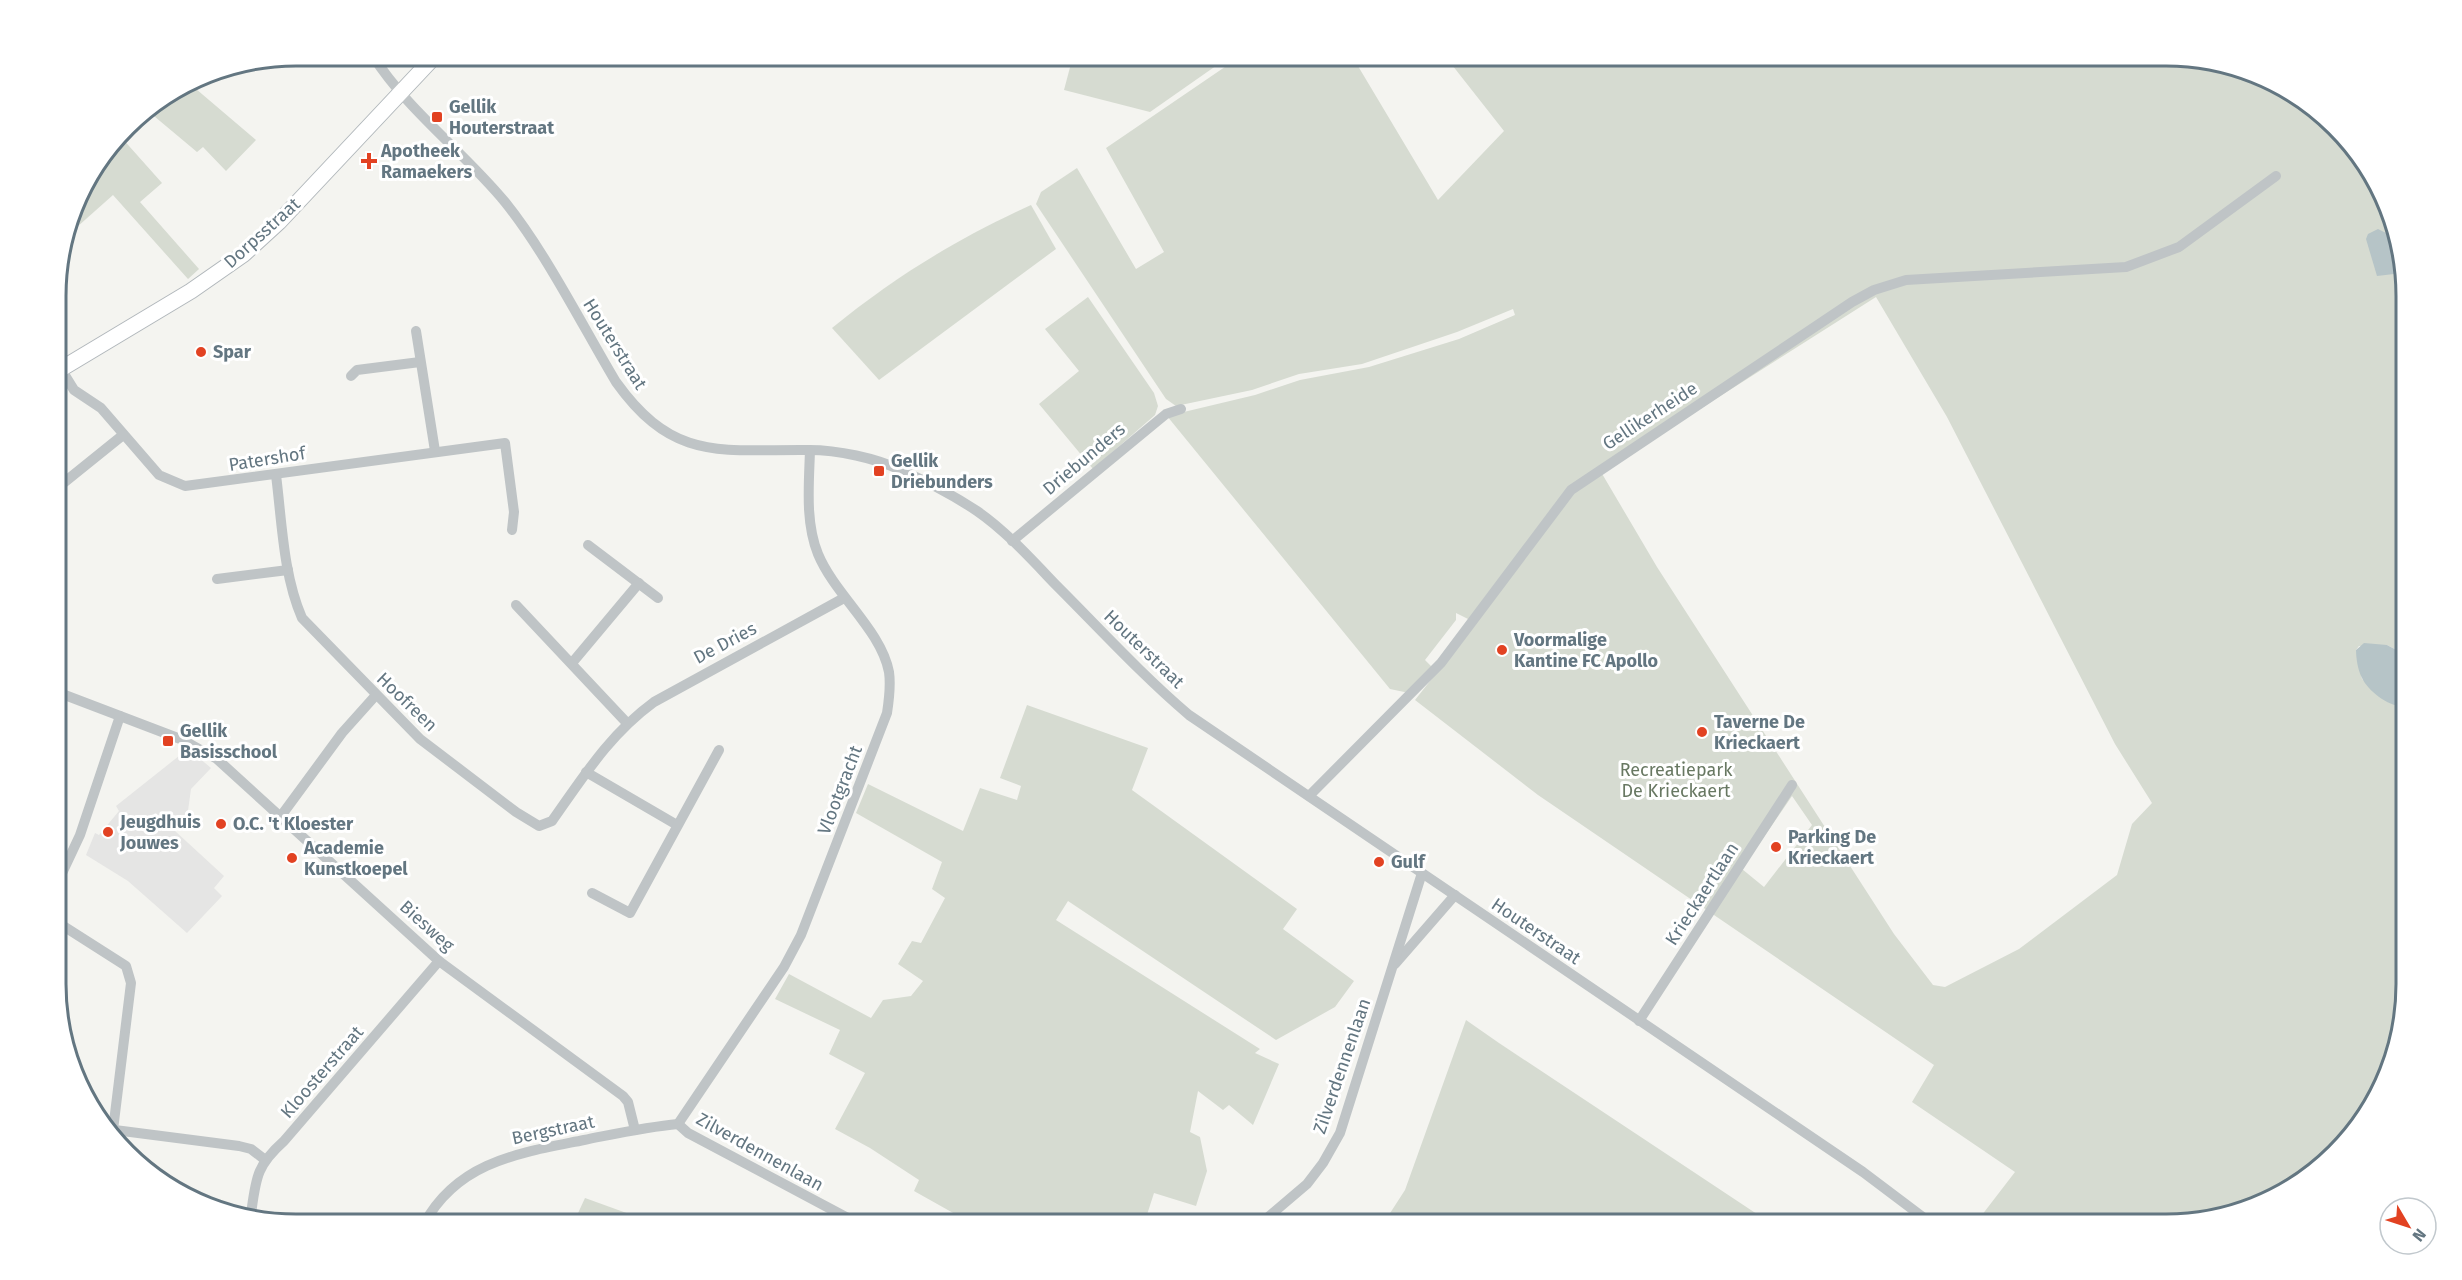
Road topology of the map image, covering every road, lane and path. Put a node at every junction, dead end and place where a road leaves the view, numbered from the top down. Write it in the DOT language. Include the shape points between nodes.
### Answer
graph roads {
  1 [pos="380,66"];
  2 [pos="426,66"];
  3 [pos="400,93"];
  4 [pos="2276,176"];
  5 [pos="416,331"];
  6 [pos="420,362"];
  7 [pos="66,366"];
  8 [pos="351,376"];
  9 [pos="66,380"];
  10 [pos="1181,410"];
  11 [pos="123,435"];
  12 [pos="810,450"];
  13 [pos="435,451"];
  14 [pos="276,474"];
  15 [pos="66,482"];
  16 [pos="512,531"];
  17 [pos="1012,541"];
  18 [pos="588,545"];
  19 [pos="288,570"];
  20 [pos="217,579"];
  21 [pos="639,583"];
  22 [pos="658,598"];
  23 [pos="844,598"];
  24 [pos="516,605"];
  25 [pos="572,663"];
  26 [pos="66,695"];
  27 [pos="376,695"];
  28 [pos="120,716"];
  29 [pos="626,722"];
  30 [pos="719,750"];
  31 [pos="586,772"];
  32 [pos="1792,785"];
  33 [pos="1309,796"];
  34 [pos="281,816"];
  35 [pos="677,825"];
  36 [pos="539,826"];
  37 [pos="66,865"];
  38 [pos="1422,873"];
  39 [pos="592,893"];
  40 [pos="1455,895"];
  41 [pos="66,928"];
  42 [pos="439,961"];
  43 [pos="1393,966"];
  44 [pos="1639,1021"];
  45 [pos="110,1120"];
  46 [pos="678,1124"];
  47 [pos="118,1130"];
  48 [pos="634,1130"];
  49 [pos="264,1159"];
  50 [pos="251,1210"];
  51 [pos="430,1214"];
  52 [pos="840,1214"];
  53 [pos="1271,1214"];
  54 [pos="1919,1214"];
  1 -- 3 [label="street, Houterstraat"];
  2 -- 3 [label="street, Dorpsstraat"];
  3 -- 7 [label="street, Dorpsstraat" via="244,254 191,291"];
  3 -- 12 [label="street, Houterstraat" via="507,204 616,382 646,417 667,433 711,448"];
  4 -- 33 [label="street, Gellikerheide" via="2179,247 2126,267 1906,280 1852,302 1571,490 1441,663"];
  5 -- 6 [label="street"];
  6 -- 8 [label="street" via="357,370"];
  6 -- 13 [label="street"];
  9 -- 11 [label="street, Patershof" via="101,408"];
  10 -- 17 [label="street, Driebunders" via="1166,414"];
  11 -- 14 [label="street, Patershof" via="159,475 185,486"];
  11 -- 15 [label="street"];
  12 -- 17 [label="street, Houterstraat" via="898,469 979,512"];
  12 -- 23 [label="street, Vlootgracht" via="810,526 827,575"];
  13 -- 14 [label="street, Patershof"];
  13 -- 16 [label="street, Patershof" via="505,443 514,512"];
  14 -- 19 [label="street, Hoofreen"];
  17 -- 33 [label="street, Houterstraat" via="1165,694"];
  18 -- 21 [label="street"];
  19 -- 20 [label="street"];
  19 -- 27 [label="street, Hoofreen" via="302,618"];
  21 -- 22 [label="street"];
  21 -- 25 [label="street"];
  23 -- 29 [label="street, De Dries" via="654,702"];
  23 -- 46 [label="street, Vlootgracht" via="876,640 885,660 890,690 887,714 801,935 784,968"];
  24 -- 25 [label="street"];
  25 -- 29 [label="street"];
  26 -- 28 [label="street, Biesweg"];
  27 -- 34 [label="street"];
  27 -- 36 [label="street, Hoofreen" via="448,762"];
  28 -- 34 [label="street, Biesweg" via="203,749"];
  28 -- 37 [label="street" via="80,836"];
  29 -- 31 [label="street, De Dries"];
  30 -- 35 [label="street"];
  31 -- 35 [label="street"];
  31 -- 36 [label="street, De Dries" via="552,821"];
  32 -- 44 [label="street, Krieckaertlaan"];
  33 -- 38 [label="street, Houterstraat"];
  34 -- 42 [label="street, Biesweg"];
  35 -- 39 [label="street" via="630,913"];
  38 -- 40 [label="street, Houterstraat"];
  38 -- 43 [label="street, Zilverdennenlaan"];
  40 -- 43 [label="street, Zilverdennenlaan"];
  40 -- 44 [label="street, Houterstraat"];
  41 -- 45 [label="street" via="126,966 131,983"];
  42 -- 48 [label="street, Biesweg" via="623,1096"];
  42 -- 49 [label="street, Kloosterstraat" via="284,1141"];
  43 -- 53 [label="street, Zilverdennenlaan" via="1340,1133 1307,1184"];
  44 -- 54 [label="street, Houterstraat"];
  46 -- 48 [label="street, Bergstraat"];
  46 -- 52 [label="street, Zilverdennenlaan" via="688,1133"];
  47 -- 49 [label="street" via="240,1146"];
  48 -- 51 [label="street, Bergstraat" via="510,1155 467,1176"];
  49 -- 50 [label="street, Kloosterstraat" via="255,1182"];
}
